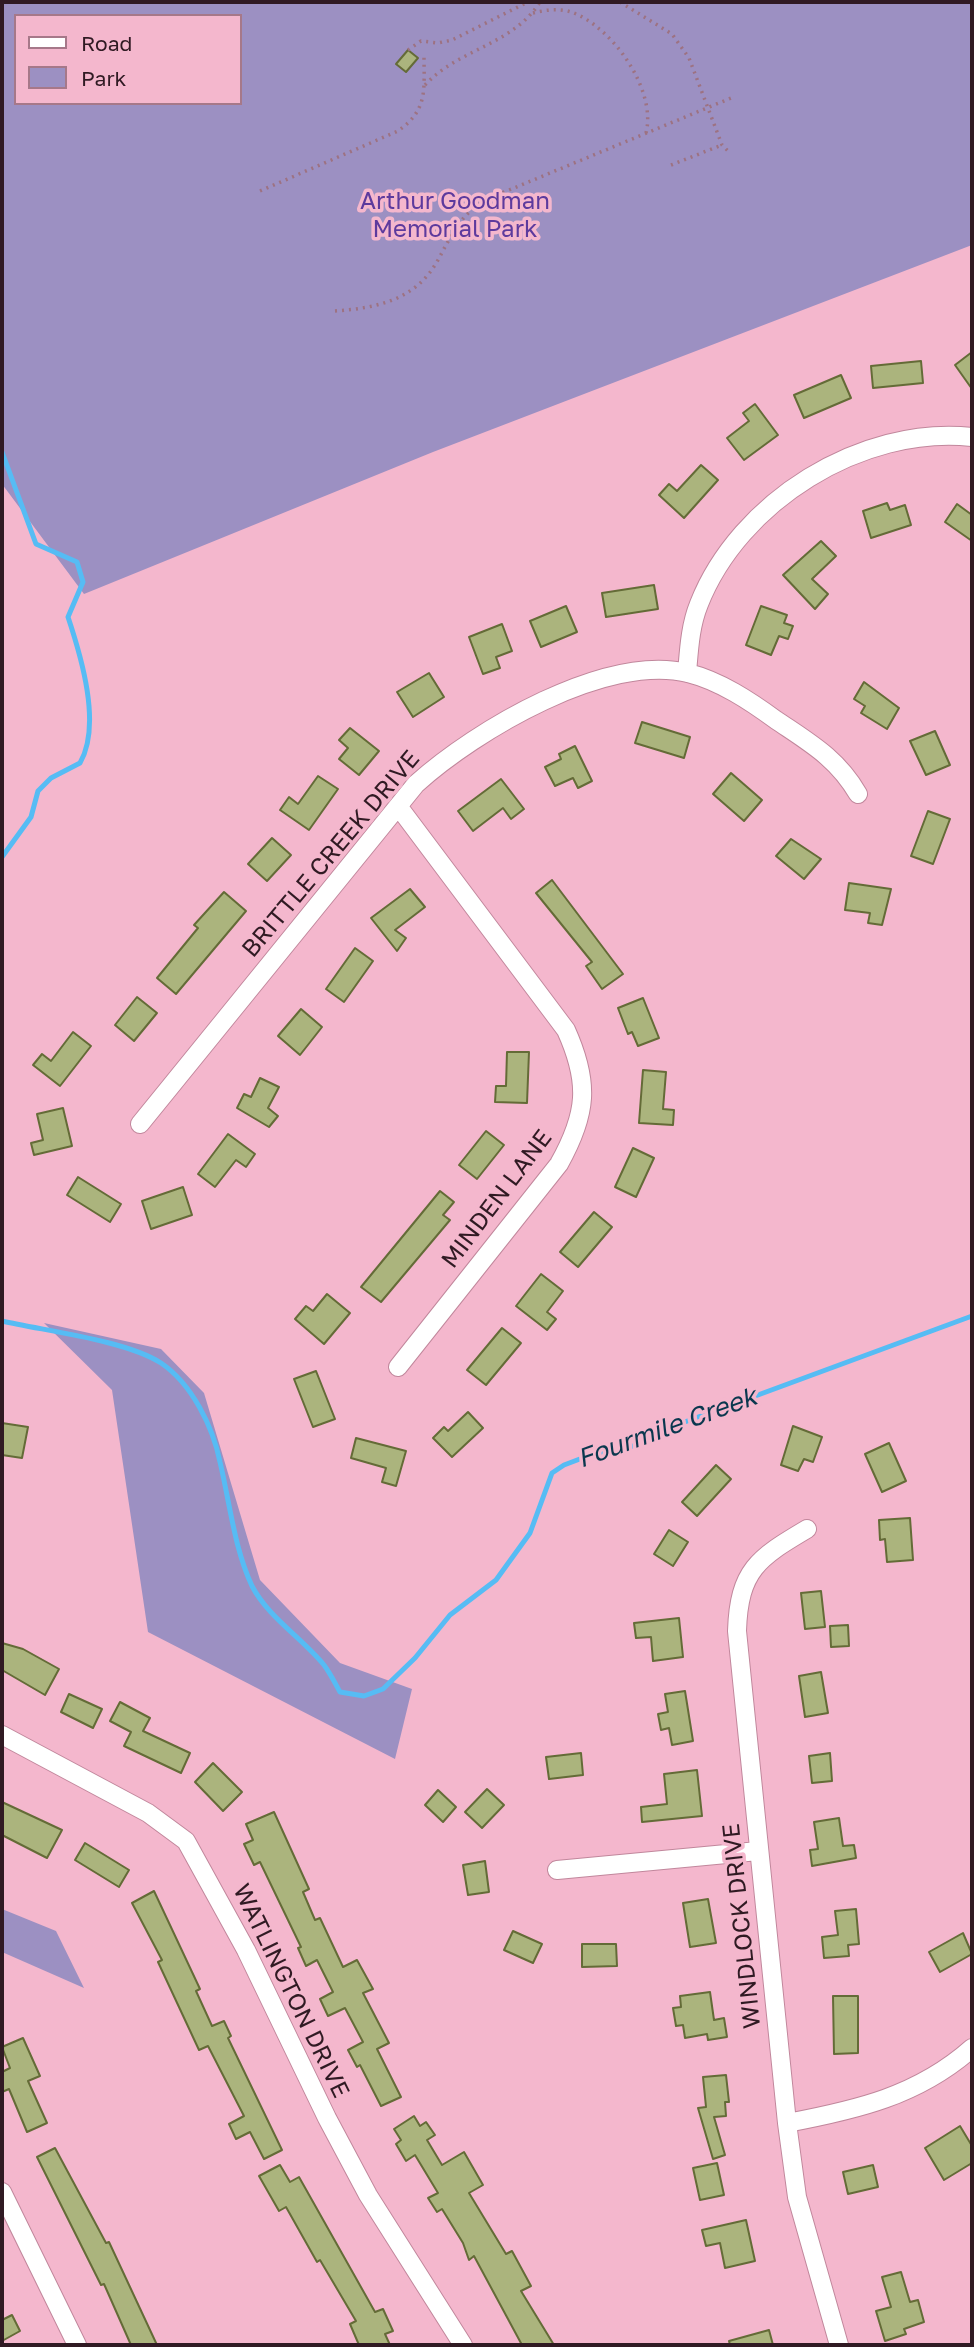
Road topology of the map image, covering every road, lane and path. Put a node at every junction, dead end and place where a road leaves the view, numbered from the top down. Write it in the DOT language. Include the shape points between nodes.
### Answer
graph roads {
  1 [pos="528,2"];
  2 [pos="540,2"];
  3 [pos="620,2"];
  4 [pos="533,13"];
  5 [pos="408,50"];
  6 [pos="424,56"];
  7 [pos="424,86"];
  8 [pos="731,98"];
  9 [pos="709,107"];
  10 [pos="646,133"];
  11 [pos="722,145"];
  12 [pos="730,153"];
  13 [pos="671,165"];
  14 [pos="260,191"];
  15 [pos="335,311"];
  16 [pos="972,437"];
  17 [pos="687,673"];
  18 [pos="858,794"];
  19 [pos="398,806"];
  20 [pos="140,1124"];
  21 [pos="398,1367"];
  22 [pos="807,1529"];
  23 [pos="2,1735"];
  24 [pos="758,1851"];
  25 [pos="557,1870"];
  26 [pos="972,2048"];
  27 [pos="786,2123"];
  28 [pos="2,2192"];
  29 [pos="77,2345"];
  30 [pos="463,2345"];
  31 [pos="839,2345"];
  1 -- 5 [label="path" via="452,40 421,41"];
  2 -- 4 [label="path"];
  3 -- 9 [label="path" via="672,34 689,58"];
  4 -- 7 [label="path" via="515,31"];
  4 -- 10 [label="path" via="569,11 585,19 615,47 646,93"];
  6 -- 7 [label="path"];
  7 -- 14 [label="path" via="422,106 398,131"];
  8 -- 9 [label="path"];
  9 -- 10 [label="path"];
  9 -- 11 [label="path"];
  10 -- 15 [label="path" via="485,200 461,220 420,284 399,299 374,308"];
  11 -- 12 [label="path"];
  11 -- 13 [label="path"];
  16 -- 17 [label="street" via="909,440 872,450 814,475 767,508 722,561 699,605"];
  17 -- 18 [label="street, BRITTLE CREEK DRIVE" via="752,703 833,759"];
  17 -- 19 [label="street, BRITTLE CREEK DRIVE" via="630,670 546,701 456,751 416,784"];
  19 -- 20 [label="street, BRITTLE CREEK DRIVE"];
  19 -- 21 [label="street, MINDEN LANE" via="566,1030 581,1070 583,1094 576,1132 559,1164"];
  22 -- 24 [label="street, WINDLOCK DRIVE" via="758,1563 741,1590 738,1606"];
  23 -- 30 [label="street, WATLINGTON DRIVE" via="148,1813 186,1841 246,1950 368,2195"];
  24 -- 25 [label="street"];
  24 -- 27 [label="street, WINDLOCK DRIVE"];
  26 -- 27 [label="street" via="932,2078 890,2099"];
  27 -- 31 [label="street, WINDLOCK DRIVE" via="797,2197"];
  28 -- 29 [label="street"];
}
